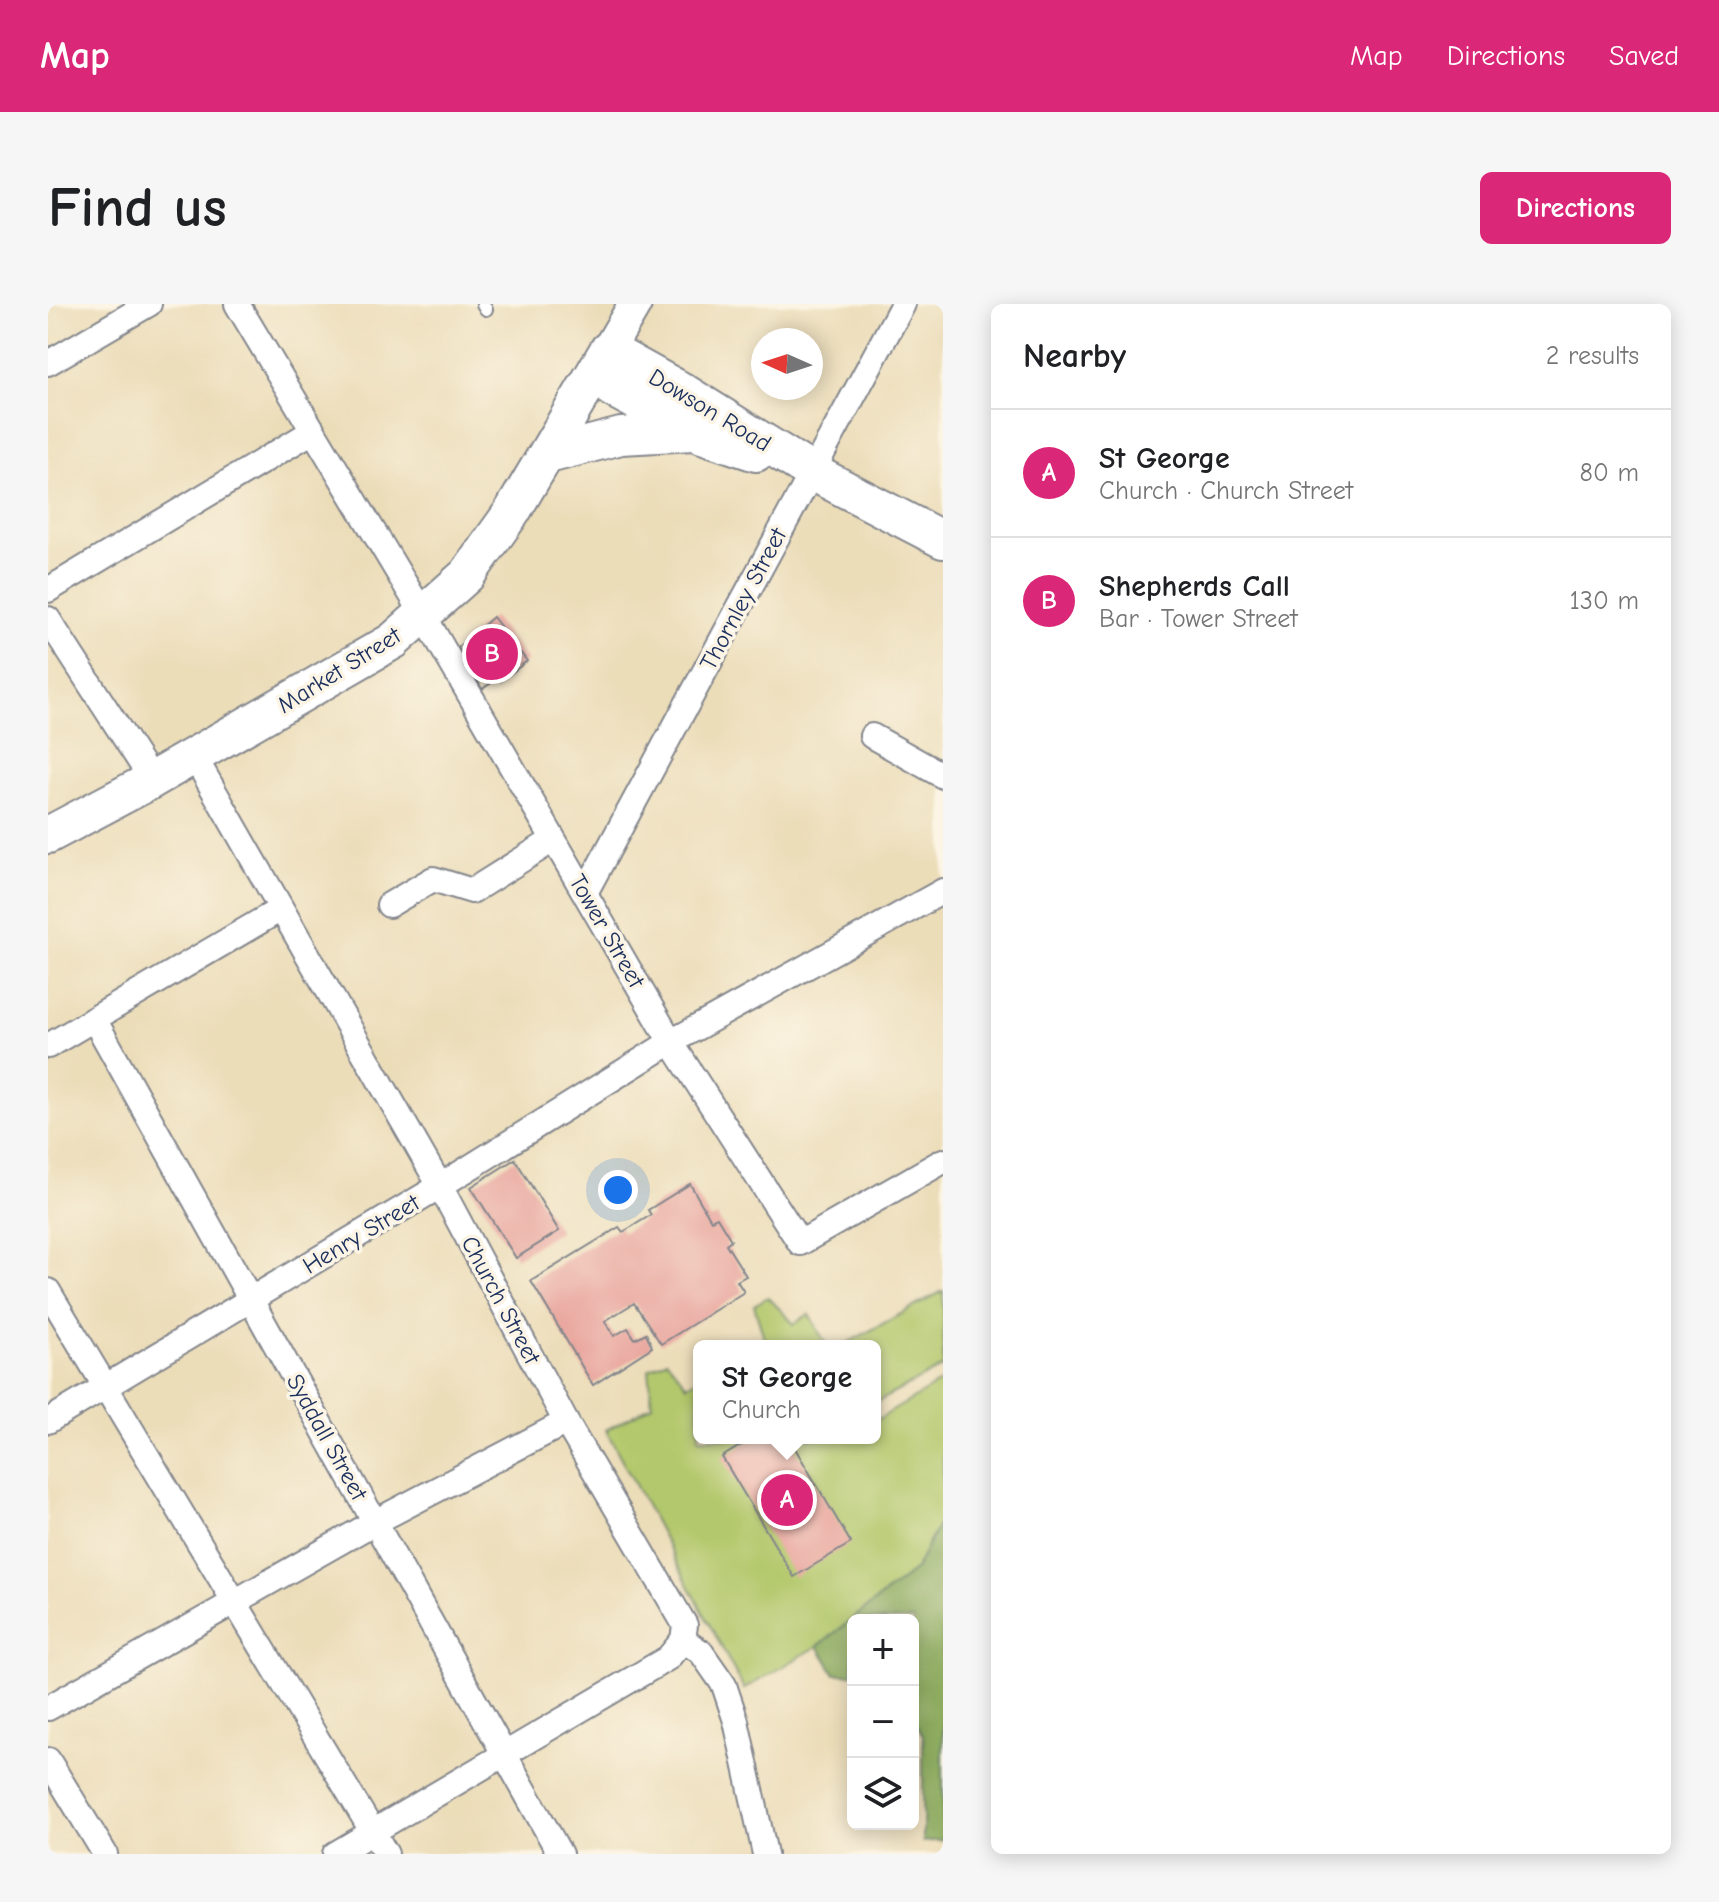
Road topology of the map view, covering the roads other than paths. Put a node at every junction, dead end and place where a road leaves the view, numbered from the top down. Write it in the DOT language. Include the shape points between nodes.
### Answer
graph roads {
  1 [pos="149,304"];
  2 [pos="237,304"];
  3 [pos="903,304"];
  4 [pos="616,329"];
  5 [pos="48,363"];
  6 [pos="313,431"];
  7 [pos="693,432"];
  8 [pos="548,455"];
  9 [pos="812,472"];
  10 [pos="943,540"];
  11 [pos="48,590"];
  12 [pos="423,614"];
  13 [pos="48,619"];
  14 [pos="872,736"];
  15 [pos="194,756"];
  16 [pos="943,776"];
  17 [pos="152,780"];
  18 [pos="48,835"];
  19 [pos="553,840"];
  20 [pos="943,891"];
  21 [pos="585,893"];
  22 [pos="389,905"];
  23 [pos="281,909"];
  24 [pos="94,1019"];
  25 [pos="671,1042"];
  26 [pos="48,1046"];
  27 [pos="943,1161"];
  28 [pos="440,1186"];
  29 [pos="48,1291"];
  30 [pos="251,1300"];
  31 [pos="106,1387"];
  32 [pos="48,1421"];
  33 [pos="566,1422"];
  34 [pos="375,1522"];
  35 [pos="235,1602"];
  36 [pos="683,1640"];
  37 [pos="48,1708"];
  38 [pos="505,1754"];
  39 [pos="48,1760"];
  40 [pos="373,1832"];
  41 [pos="105,1854"];
  42 [pos="335,1854"];
  43 [pos="386,1854"];
  44 [pos="560,1854"];
  45 [pos="765,1854"];
  1 -- 5 [label="street"];
  2 -- 6 [label="street, Tower Street"];
  3 -- 9 [label="street, Thornley Street"];
  4 -- 7 [label="main road" via="613,389"];
  4 -- 8 [label="main road, Market Street"];
  4 -- 9 [label="main road, Dowson Road" via="682,391"];
  6 -- 11 [label="street"];
  6 -- 12 [label="street, Tower Street"];
  7 -- 8 [label="main road, Dowson Road" via="621,436"];
  7 -- 9 [label="main road, Dowson Road"];
  8 -- 12 [label="main road, Market Street" via="467,575"];
  9 -- 10 [label="main road, Dowson Road"];
  9 -- 21 [label="street, Thornley Street"];
  12 -- 15 [label="main road, Market Street" via="393,641"];
  12 -- 19 [label="street, Tower Street"];
  13 -- 17 [label="street"];
  14 -- 16 [label="street"];
  15 -- 17 [label="main road, Market Street"];
  15 -- 23 [label="street, Church Street"];
  17 -- 18 [label="main road, Market Street"];
  19 -- 21 [label="street, Tower Street"];
  19 -- 22 [label="street" via="472,891 433,879"];
  20 -- 25 [label="street, Henry Street"];
  21 -- 25 [label="street, Tower Street"];
  23 -- 24 [label="street"];
  23 -- 28 [label="street, Church Street"];
  24 -- 26 [label="street"];
  24 -- 30 [label="street, Syddall Street"];
  25 -- 27 [label="street, Tower Street" via="800,1243"];
  25 -- 28 [label="street, Henry Street"];
  28 -- 30 [label="street, Henry Street"];
  28 -- 33 [label="street, Church Street"];
  29 -- 31 [label="street"];
  30 -- 31 [label="street, Henry Street"];
  30 -- 34 [label="street, Syddall Street"];
  31 -- 32 [label="street, Henry Street"];
  31 -- 35 [label="street"];
  33 -- 34 [label="street"];
  33 -- 36 [label="street, Church Street" via="685,1625"];
  34 -- 35 [label="street"];
  34 -- 38 [label="street, Syddall Street"];
  35 -- 37 [label="street"];
  35 -- 40 [label="street"];
  36 -- 38 [label="street" via="668,1658"];
  36 -- 45 [label="street" via="701,1652 724,1685"];
  38 -- 40 [label="street"];
  38 -- 44 [label="street, Syddall Street"];
  39 -- 41 [label="street"];
  40 -- 42 [label="street"];
  40 -- 43 [label="street"];
}
